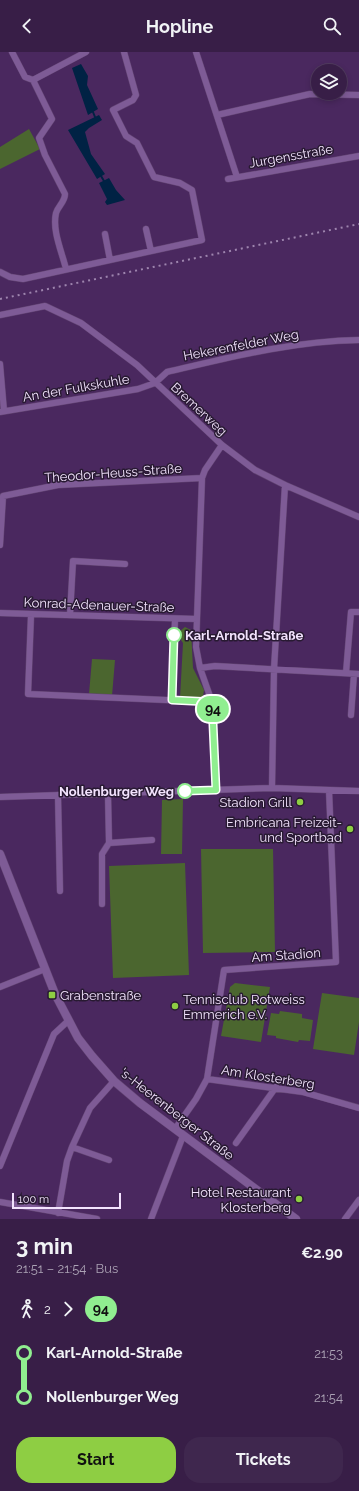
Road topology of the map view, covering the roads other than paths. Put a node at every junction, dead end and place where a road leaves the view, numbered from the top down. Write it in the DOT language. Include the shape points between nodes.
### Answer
graph roads {
  1 [pos="12,52"];
  2 [pos="71,52"];
  3 [pos="86,52"];
  4 [pos="124,52"];
  5 [pos="196,52"];
  6 [pos="75,59"];
  7 [pos="34,80"];
  8 [pos="359,95"];
  9 [pos="217,115"];
  10 [pos="359,156"];
  11 [pos="237,177"];
  12 [pos="228,179"];
  13 [pos="146,229"];
  14 [pos="105,234"];
  15 [pos="151,251"];
  16 [pos="110,260"];
  17 [pos="66,269"];
  18 [pos="0,272"];
  19 [pos="0,315"];
  20 [pos="359,340"];
  21 [pos="0,364"];
  22 [pos="155,383"];
  23 [pos="2,411"];
  24 [pos="222,445"];
  25 [pos="202,478"];
  26 [pos="285,485"];
  27 [pos="359,517"];
  28 [pos="0,545"];
  29 [pos="125,564"];
  30 [pos="359,612"];
  31 [pos="0,613"];
  32 [pos="31,615"];
  33 [pos="70,615"];
  34 [pos="175,618"];
  35 [pos="197,619"];
  36 [pos="200,668"];
  37 [pos="274,669"];
  38 [pos="346,673"];
  39 [pos="357,674"];
  40 [pos="172,700"];
  41 [pos="212,702"];
  42 [pos="351,715"];
  43 [pos="272,788"];
  44 [pos="216,790"];
  45 [pos="329,790"];
  46 [pos="359,791"];
  47 [pos="108,794"];
  48 [pos="58,795"];
  49 [pos="0,797"];
  50 [pos="152,840"];
  51 [pos="109,843"];
  52 [pos="0,854"];
  53 [pos="60,891"];
  54 [pos="102,904"];
  55 [pos="45,969"];
  56 [pos="0,987"];
  57 [pos="68,1021"];
  58 [pos="207,1079"];
  59 [pos="114,1081"];
  60 [pos="276,1088"];
  61 [pos="359,1108"];
  62 [pos="175,1129"];
  63 [pos="183,1136"];
  64 [pos="236,1143"];
  65 [pos="72,1147"];
  66 [pos="109,1160"];
  67 [pos="0,1166"];
  68 [pos="359,1200"];
  69 [pos="0,1202"];
  70 [pos="58,1213"];
  71 [pos="97,1219"];
  72 [pos="151,1219"];
  73 [pos="296,1219"];
  74 [pos="345,1219"];
  1 -- 7 [label="street" via="25,77"];
  2 -- 6 [label="street"];
  3 -- 6 [label="street"];
  4 -- 15 [label="street" via="136,95 133,100 113,110 126,136 137,143 154,176 180,183 192,190 202,240"];
  5 -- 9 [label="street"];
  6 -- 7 [label="street"];
  7 -- 17 [label="street" via="52,119 39,138 65,194 56,212 55,223"];
  8 -- 9 [label="street" via="310,94"];
  9 -- 11 [label="street"];
  10 -- 11 [label="street, Jurgensstraße"];
  11 -- 12 [label="street, Jurgensstraße"];
  13 -- 15 [label="street"];
  14 -- 16 [label="street"];
  15 -- 16 [label="street"];
  16 -- 17 [label="street"];
  17 -- 18 [label="street" via="23,279"];
  19 -- 22 [label="street, Bremerweg" via="45,306 81,322 137,365"];
  20 -- 22 [label="street, Hekerenfelder Weg" via="263,349 167,372"];
  21 -- 23 [label="street"];
  22 -- 23 [label="street, An der Fulkskuhle" via="138,389"];
  22 -- 24 [label="street, Bremerweg"];
  24 -- 25 [label="street"];
  24 -- 26 [label="street, Bremerweg" via="255,470"];
  25 -- 28 [label="street, Theodor-Heuss-Straße" via="58,485 3,496"];
  25 -- 35 [label="street"];
  26 -- 27 [label="street, Bremerweg"];
  26 -- 37 [label="street"];
  29 -- 33 [label="street" via="73,561"];
  30 -- 38 [label="street" via="351,612"];
  31 -- 32 [label="street, Konrad-Adenauer-Straße"];
  32 -- 33 [label="street, Konrad-Adenauer-Straße"];
  32 -- 40 [label="street" via="28,694"];
  33 -- 34 [label="street, Konrad-Adenauer-Straße"];
  34 -- 35 [label="street, Konrad-Adenauer-Straße"];
  34 -- 40 [label="street"];
  35 -- 36 [label="street" via="196,647"];
  36 -- 37 [label="street" via="215,666"];
  36 -- 41 [label="street"];
  37 -- 38 [label="street"];
  37 -- 43 [label="street"];
  38 -- 39 [label="street"];
  39 -- 42 [label="street"];
  40 -- 41 [label="street"];
  41 -- 44 [label="street"];
  43 -- 44 [label="street"];
  43 -- 45 [label="street"];
  44 -- 47 [label="street"];
  45 -- 46 [label="street"];
  45 -- 58 [label="street, Am Stadion" via="336,962 224,970"];
  47 -- 48 [label="street"];
  47 -- 51 [label="street"];
  48 -- 49 [label="street"];
  48 -- 53 [label="street"];
  50 -- 51 [label="street"];
  51 -- 54 [label="street" via="102,854"];
  52 -- 55 [label="street, 's-Heerenberger Straße"];
  55 -- 56 [label="street"];
  55 -- 57 [label="street, 's-Heerenberger Straße"];
  57 -- 59 [label="street, 's-Heerenberger Straße" via="82,1044"];
  57 -- 67 [label="street" via="54,1034"];
  58 -- 60 [label="street, Am Klosterberg"];
  58 -- 62 [label="street, Am Klosterberg"];
  59 -- 62 [label="street, 's-Heerenberger Straße"];
  59 -- 65 [label="street" via="90,1108"];
  60 -- 61 [label="street, Am Klosterberg" via="303,1092"];
  60 -- 64 [label="street"];
  62 -- 63 [label="street, 's-Heerenberger Straße"];
  63 -- 72 [label="street"];
  63 -- 73 [label="street, 's-Heerenberger Straße"];
  65 -- 66 [label="street"];
  65 -- 70 [label="street"];
  68 -- 74 [label="street"];
  69 -- 70 [label="street"];
  70 -- 71 [label="street"];
}
